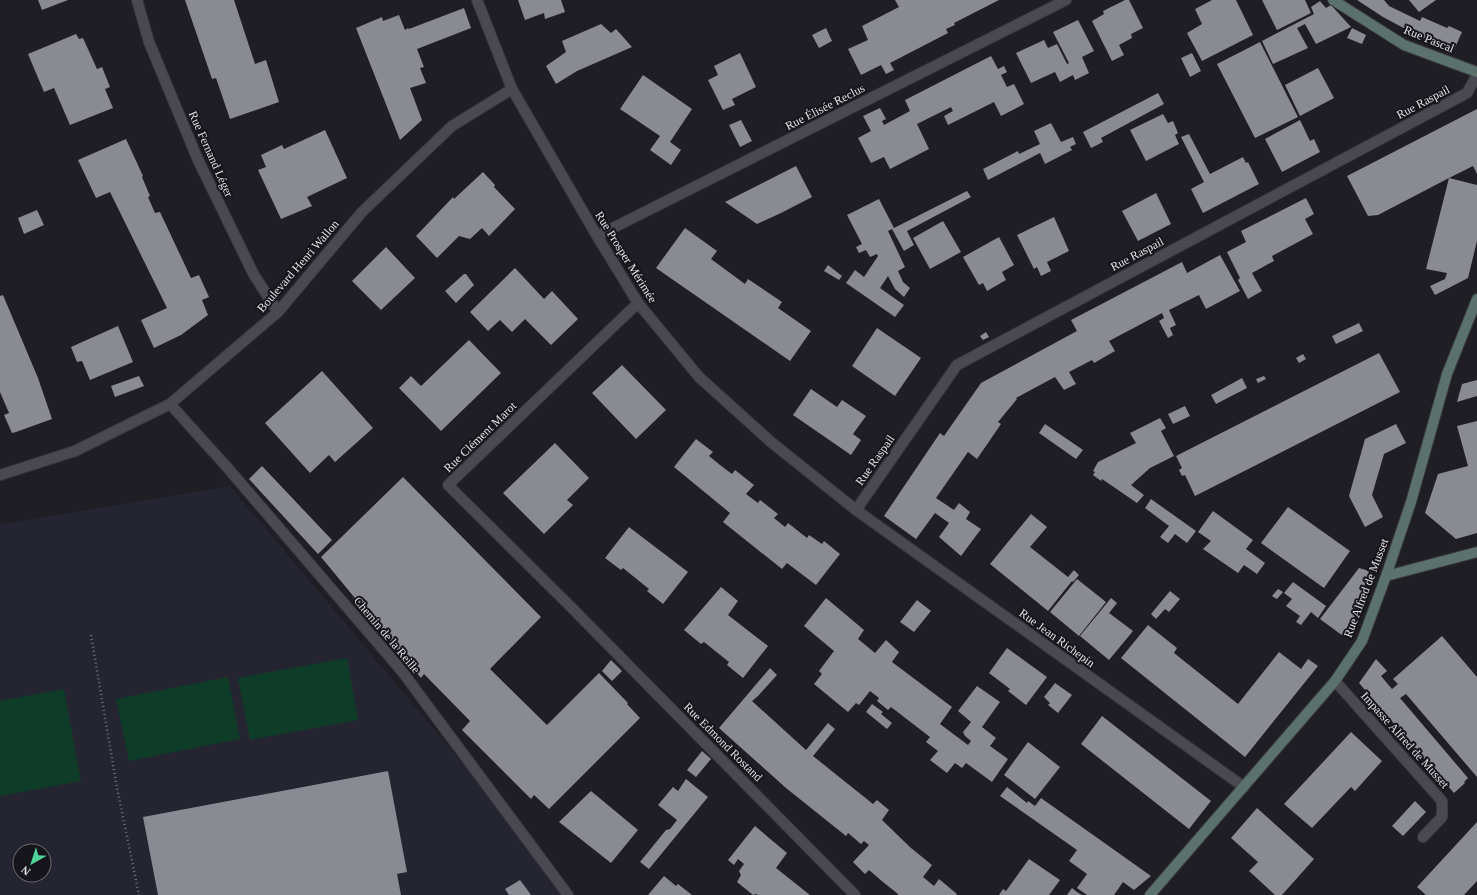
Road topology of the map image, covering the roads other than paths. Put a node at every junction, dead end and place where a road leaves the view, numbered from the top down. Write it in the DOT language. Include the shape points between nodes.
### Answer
graph roads {
  1 [pos="136,0"];
  2 [pos="477,0"];
  3 [pos="1066,0"];
  4 [pos="1334,0"];
  5 [pos="1477,72"];
  6 [pos="1477,75"];
  7 [pos="512,89"];
  8 [pos="597,236"];
  9 [pos="1477,299"];
  10 [pos="638,303"];
  11 [pos="278,312"];
  12 [pos="170,404"];
  13 [pos="0,475"];
  14 [pos="856,510"];
  15 [pos="1477,552"];
  16 [pos="1386,576"];
  17 [pos="571,607"];
  18 [pos="1335,681"];
  19 [pos="1244,787"];
  20 [pos="1423,838"];
  21 [pos="568,895"];
  22 [pos="856,895"];
  23 [pos="1150,895"];
  1 -- 11 [label="street, Rue Fernand Léger" via="149,42 198,160 254,274"];
  2 -- 7 [label="street, Rue Prosper Mérimée"];
  3 -- 8 [label="street, Rue Élisée Reclus"];
  4 -- 5 [label="street, Rue Pascal" via="1404,45"];
  6 -- 14 [label="street, Rue Raspail" via="1467,93 958,365"];
  7 -- 8 [label="street, Rue Prosper Mérimée"];
  7 -- 11 [label="street, Boulevard Henri Wallon" via="452,126 362,212"];
  8 -- 10 [label="street, Rue Prosper Mérimée"];
  9 -- 16 [label="street, Rue Alfred de Musset" via="1448,374 1411,502"];
  10 -- 14 [label="street, Rue Prosper Mérimée" via="699,377 771,442"];
  10 -- 17 [label="street, Rue Clément Marot" via="448,485"];
  11 -- 12 [label="street, Boulevard Henri Wallon"];
  12 -- 13 [label="street, Boulevard Henri Wallon" via="75,451"];
  12 -- 21 [label="street, Chemin de la Reille" via="402,670"];
  14 -- 19 [label="street, Rue Jean Richepin"];
  15 -- 16 [label="street"];
  16 -- 18 [label="street, Rue Alfred de Musset" via="1362,641"];
  17 -- 22 [label="street, Rue Edmond Rostand"];
  18 -- 19 [label="street, Rue Alfred de Musset"];
  18 -- 20 [label="street, Impasse Alfred de Musset" via="1442,800 1442,817"];
  19 -- 23 [label="street, Rue Alfred de Musset"];
}
